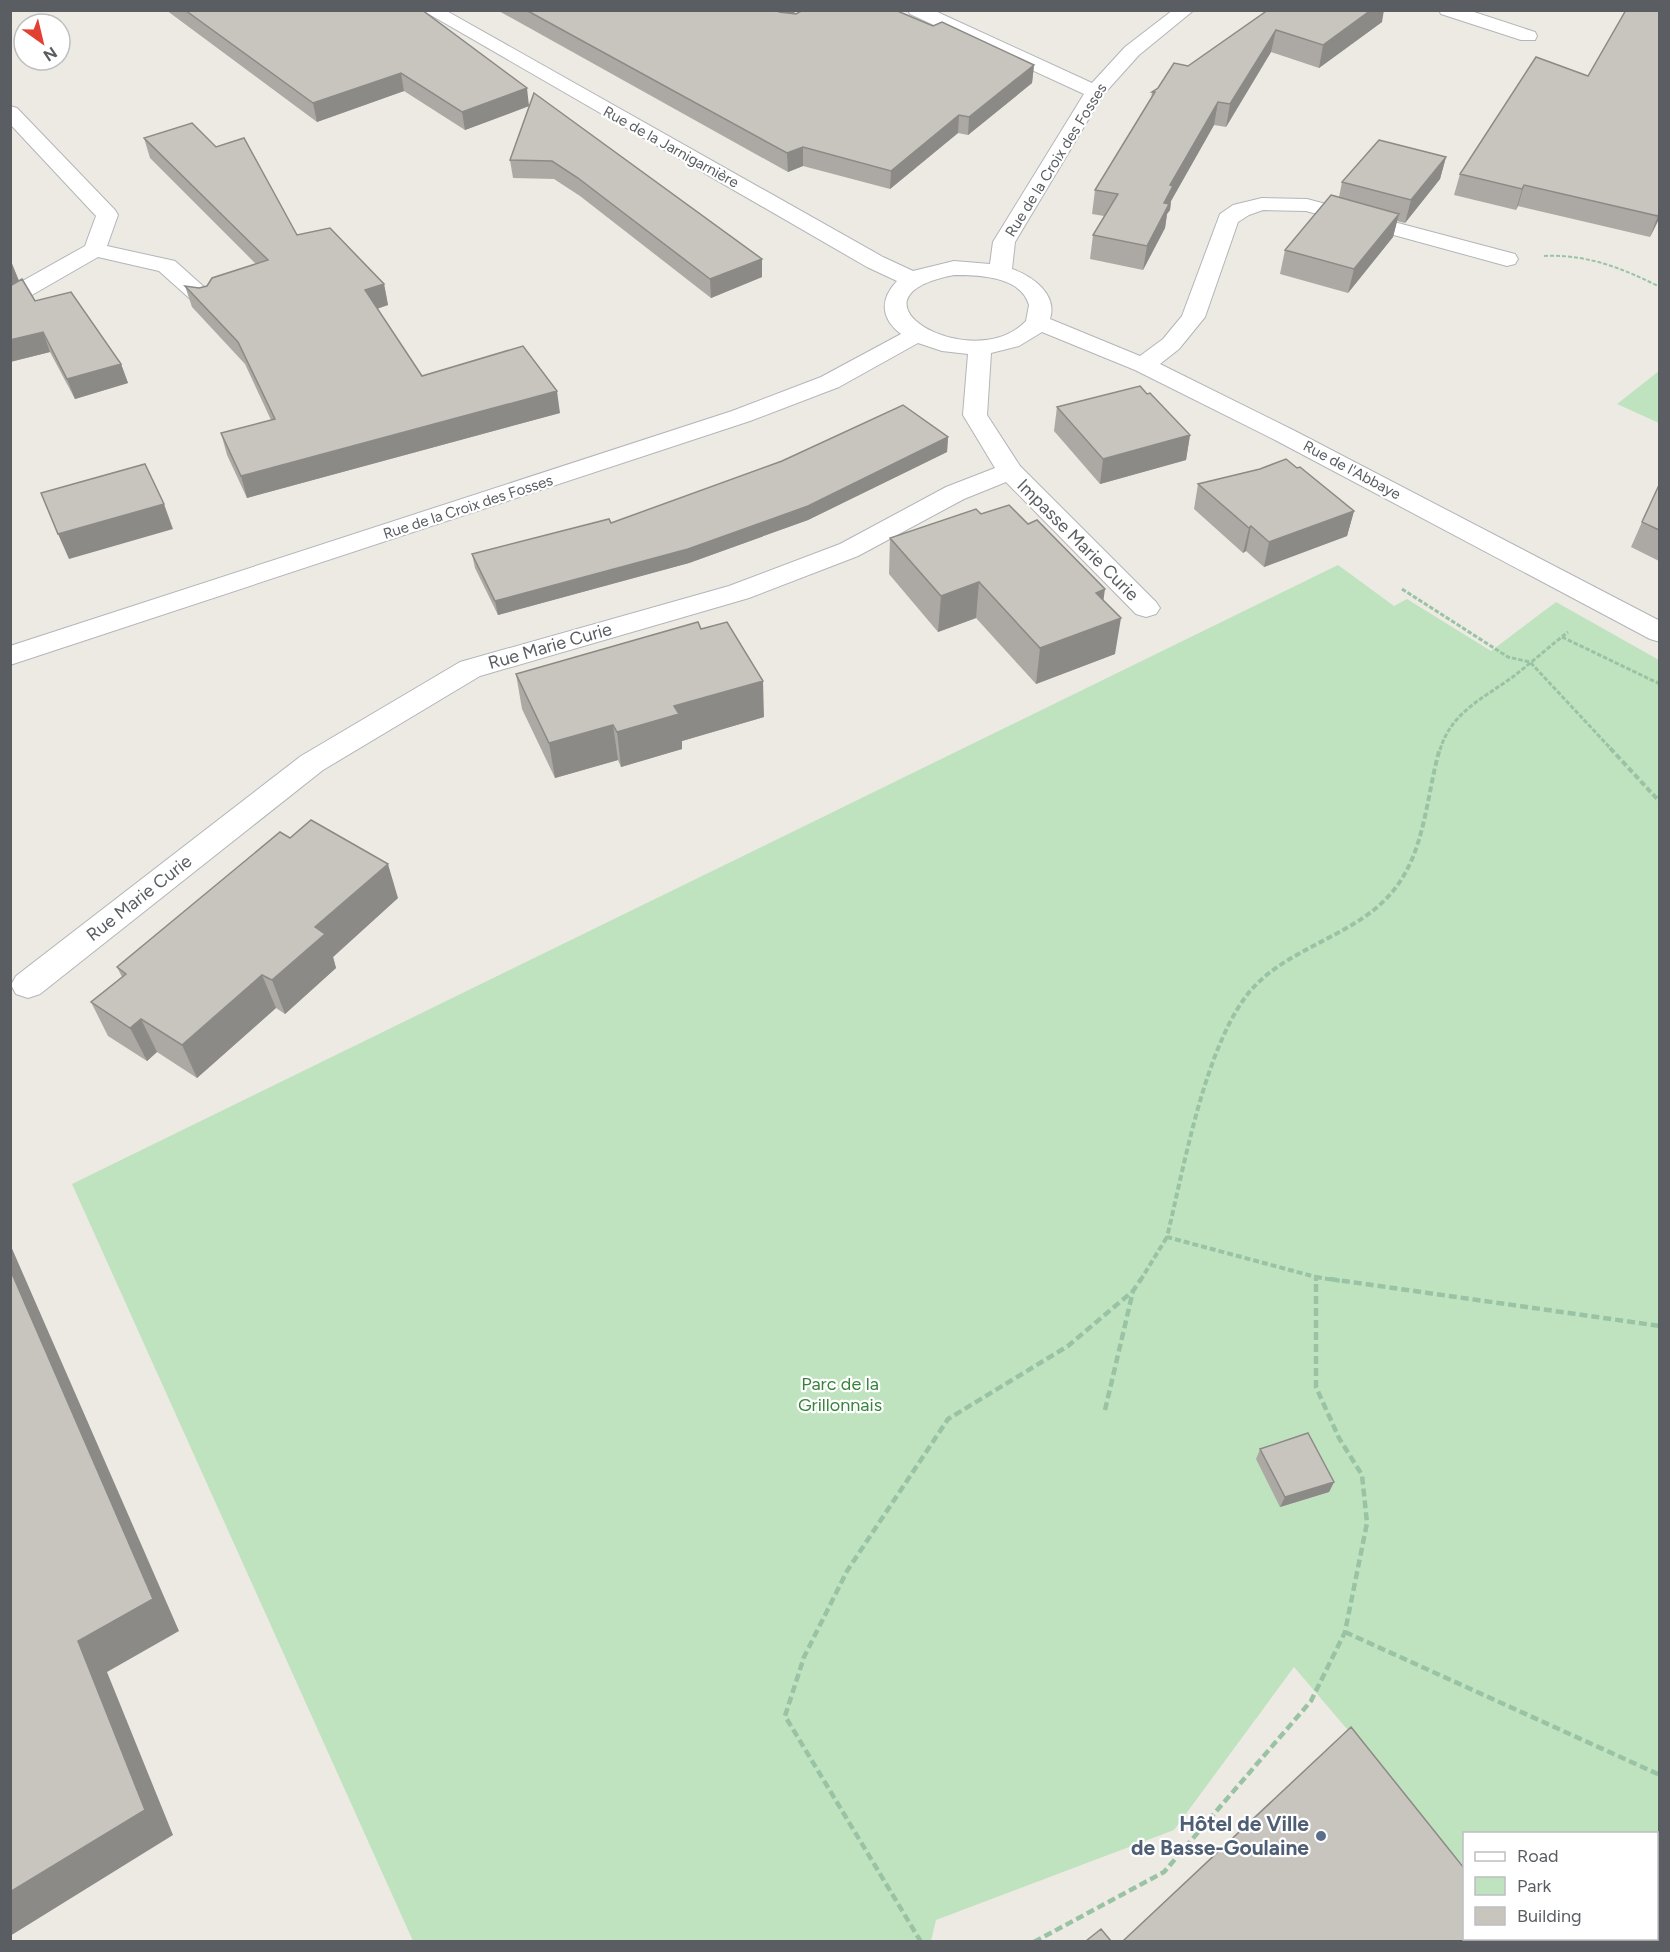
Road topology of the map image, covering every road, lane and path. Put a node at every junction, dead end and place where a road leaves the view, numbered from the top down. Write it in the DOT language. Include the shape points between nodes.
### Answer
graph roads {
  1 [pos="431,10"];
  2 [pos="917,10"];
  3 [pos="1185,10"];
  4 [pos="1448,10"];
  5 [pos="1528,36"];
  6 [pos="1095,92"];
  7 [pos="10,112"];
  8 [pos="95,250"];
  9 [pos="1507,259"];
  10 [pos="1000,273"];
  11 [pos="914,280"];
  12 [pos="1659,287"];
  13 [pos="10,298"];
  14 [pos="205,300"];
  15 [pos="1037,322"];
  16 [pos="916,334"];
  17 [pos="980,347"];
  18 [pos="1143,365"];
  19 [pos="1010,471"];
  20 [pos="1402,589"];
  21 [pos="1604,604"];
  22 [pos="1146,608"];
  23 [pos="1659,633"];
  24 [pos="1562,637"];
  25 [pos="10,656"];
  26 [pos="1530,662"];
  27 [pos="1659,684"];
  28 [pos="1659,802"];
  29 [pos="28,985"];
  30 [pos="1167,1237"];
  31 [pos="1316,1277"];
  32 [pos="1133,1290"];
  33 [pos="1659,1326"];
  34 [pos="1105,1410"];
  35 [pos="1346,1632"];
  36 [pos="1659,1774"];
  37 [pos="921,1941"];
  38 [pos="1034,1941"];
  1 -- 11 [label="street, Rue de la Jarnigarnière" via="874,262"];
  2 -- 6 [label="street"];
  3 -- 6 [label="street, Rue de la Croix des Fosses" via="1132,51"];
  4 -- 5 [label="street"];
  6 -- 10 [label="street, Rue de la Croix des Fosses" via="1004,242"];
  7 -- 8 [label="street" via="107,215"];
  8 -- 13 [label="street"];
  8 -- 14 [label="street" via="167,266"];
  9 -- 12 [label="path" via="1582,256 1620,267"];
  9 -- 18 [label="street" via="1307,205 1262,204 1241,210 1228,219 1193,317 1171,344"];
  10 -- 11 [label="street" via="954,268"];
  10 -- 15 [label="street" via="1031,288 1042,311"];
  11 -- 16 [label="street" via="902,289 896,300 896,313"];
  15 -- 17 [label="street" via="1031,330 1009,342"];
  15 -- 18 [label="street, Rue de l'Abbaye"];
  16 -- 17 [label="street" via="946,344"];
  16 -- 25 [label="street, Rue de la Croix des Fosses" via="830,382 741,416"];
  17 -- 19 [label="street" via="975,415"];
  18 -- 21 [label="street, Rue de l'Abbaye"];
  19 -- 22 [label="street, Impasse Marie Curie"];
  19 -- 29 [label="street, Rue Marie Curie" via="955,493 849,550 739,592 471,669 312,763"];
  20 -- 26 [label="path" via="1509,657"];
  21 -- 23 [label="street, Rue de l'Abbaye"];
  21 -- 24 [label="path"];
  24 -- 26 [label="path"];
  24 -- 27 [label="path"];
  26 -- 28 [label="path"];
  26 -- 30 [label="path" via="1464,710 1446,734 1413,859 1398,886 1378,906 1259,980 1236,1012 1212,1067"];
  30 -- 31 [label="path"];
  30 -- 32 [label="path"];
  31 -- 33 [label="path"];
  31 -- 35 [label="path" via="1317,1386 1339,1438 1362,1475 1367,1523"];
  32 -- 34 [label="path"];
  32 -- 37 [label="path" via="1068,1346 948,1419 847,1571 804,1657 791,1696 785,1716"];
  35 -- 36 [label="path"];
  35 -- 38 [label="path" via="1311,1701 1164,1872"];
}
